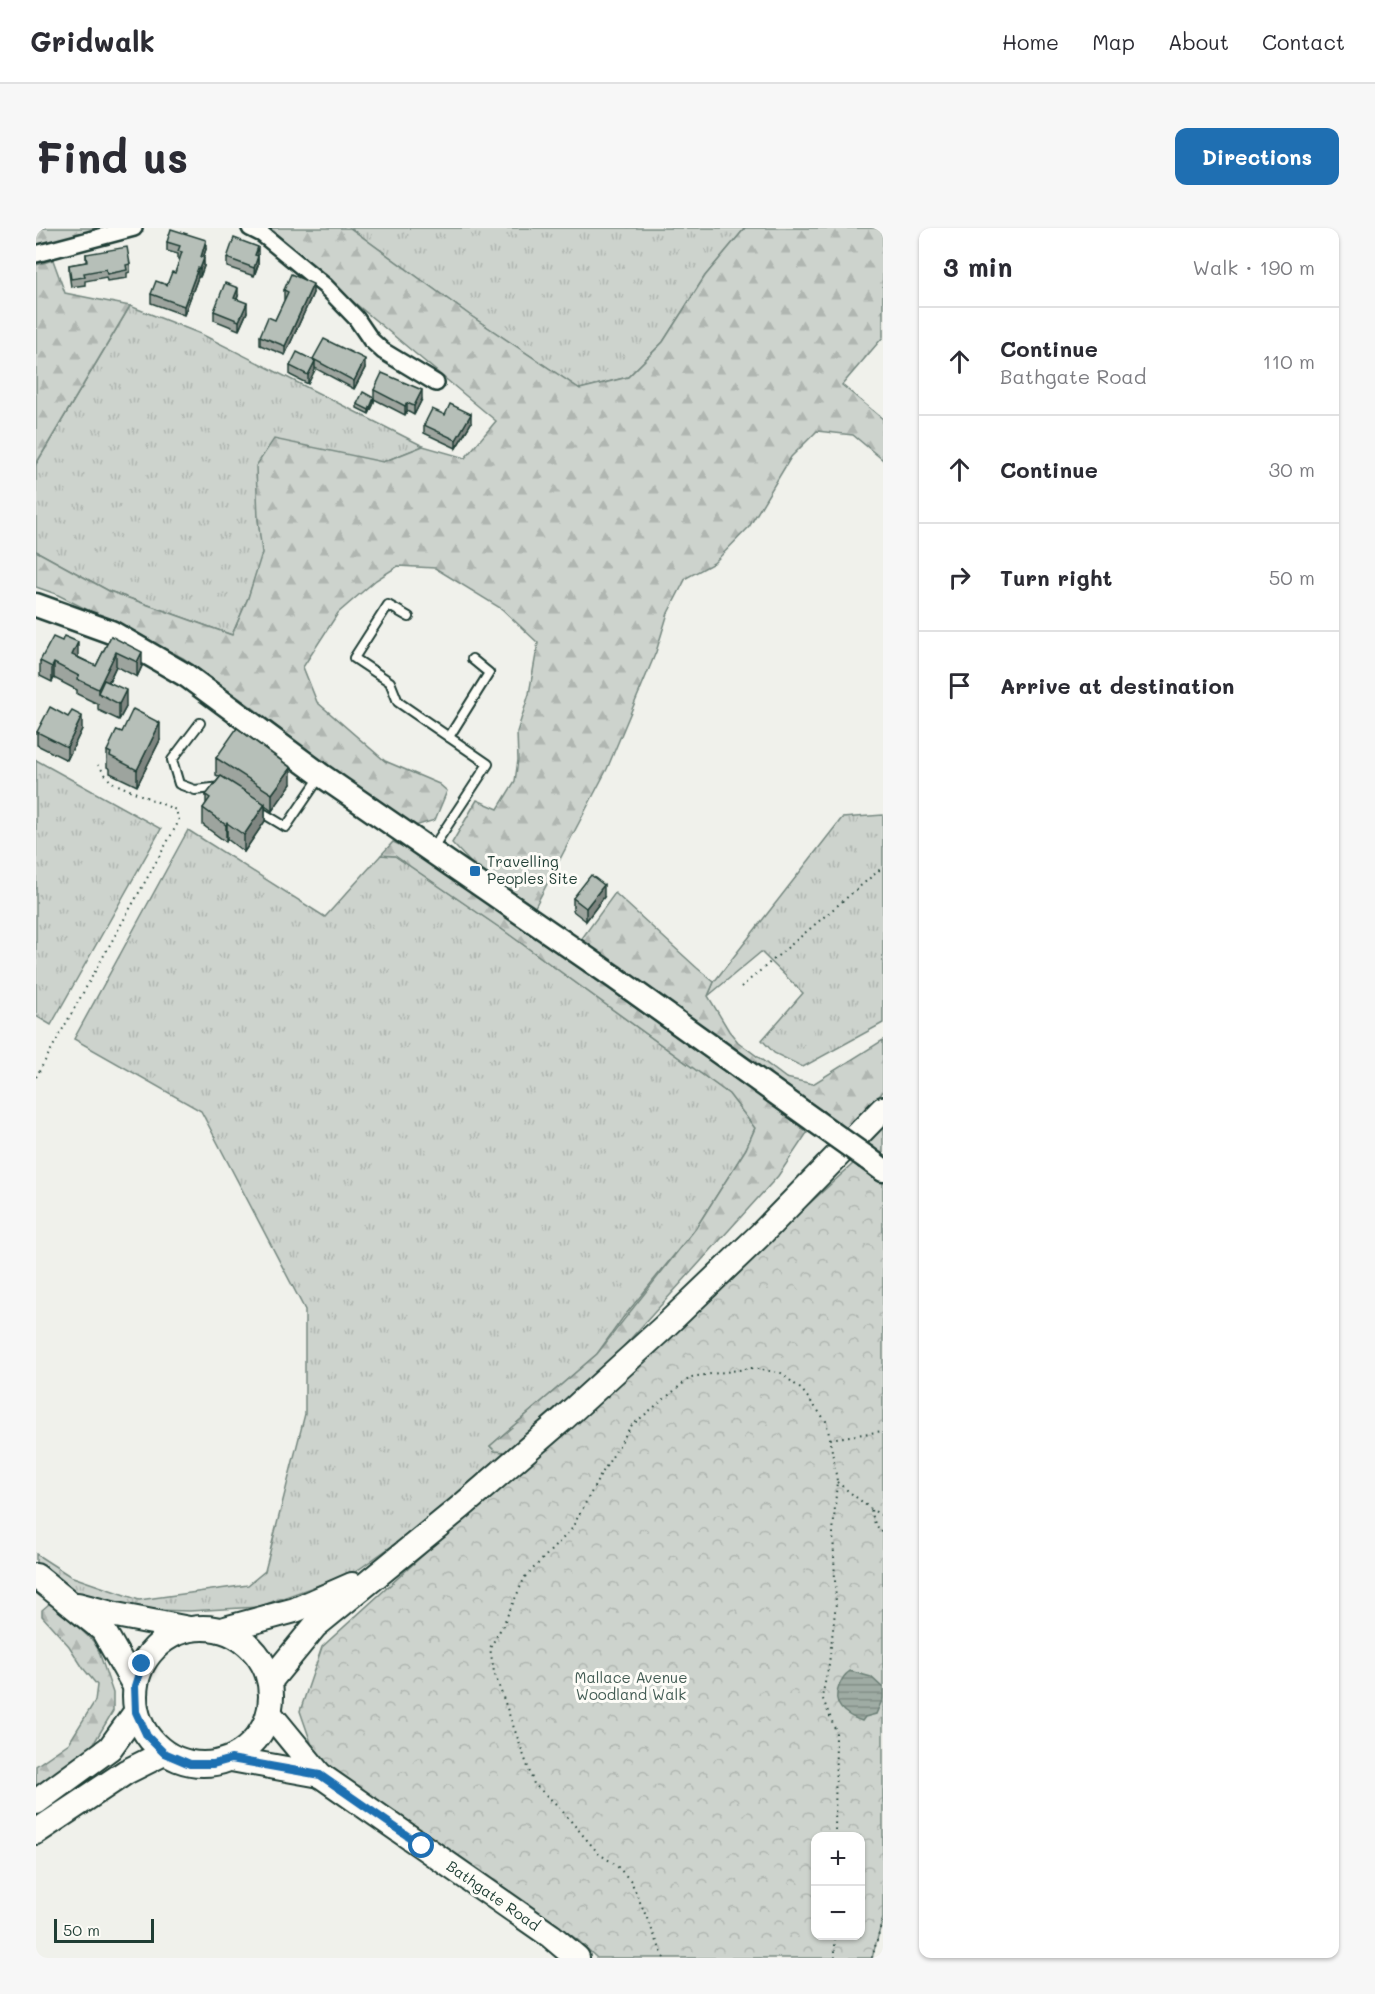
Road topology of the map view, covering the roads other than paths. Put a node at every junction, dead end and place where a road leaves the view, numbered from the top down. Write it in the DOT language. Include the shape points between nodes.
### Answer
graph roads {
  1 [pos="134,228"];
  2 [pos="250,228"];
  3 [pos="36,254"];
  4 [pos="436,383"];
  5 [pos="36,605"];
  6 [pos="409,617"];
  7 [pos="472,659"];
  8 [pos="200,723"];
  9 [pos="449,737"];
  10 [pos="321,776"];
  11 [pos="230,792"];
  12 [pos="246,802"];
  13 [pos="431,850"];
  14 [pos="883,1109"];
  15 [pos="875,1164"];
  16 [pos="381,1571"];
  17 [pos="36,1576"];
  18 [pos="70,1603"];
  19 [pos="189,1629"];
  20 [pos="221,1630"];
  21 [pos="270,1681"];
  22 [pos="135,1686"];
  23 [pos="136,1712"];
  24 [pos="270,1714"];
  25 [pos="164,1753"];
  26 [pos="231,1759"];
  27 [pos="320,1775"];
  28 [pos="36,1802"];
  29 [pos="36,1832"];
  30 [pos="577,1958"];
  1 -- 3 [label="street"];
  2 -- 4 [label="street" via="325,286 383,351"];
  5 -- 10 [label="main road" via="111,632 187,676"];
  6 -- 9 [label="lane" via="388,605 354,658 390,682 398,702"];
  7 -- 9 [label="lane" via="489,673"];
  8 -- 11 [label="lane" via="172,760 179,784 195,790 222,787"];
  9 -- 13 [label="lane" via="488,764"];
  10 -- 12 [label="lane" via="286,827"];
  10 -- 13 [label="main road"];
  13 -- 15 [label="main road, bridge"];
  14 -- 16 [label="main road" via="663,1328 564,1418"];
  16 -- 20 [label="main road" via="295,1611"];
  16 -- 21 [label="main road" via="315,1626"];
  17 -- 18 [label="main road"];
  18 -- 19 [label="main road"];
  18 -- 22 [label="main road" via="103,1630"];
  19 -- 20 [label="main road"];
  19 -- 22 [label="main road" via="154,1648 142,1664"];
  20 -- 21 [label="main road" via="254,1650"];
  21 -- 24 [label="main road"];
  22 -- 23 [label="main road"];
  23 -- 25 [label="main road" via="147,1736"];
  23 -- 28 [label="main road" via="110,1748"];
  24 -- 26 [label="main road" via="260,1736"];
  24 -- 27 [label="main road, Bathgate Road"];
  25 -- 26 [label="main road" via="190,1764"];
  25 -- 29 [label="main road" via="126,1772"];
  26 -- 27 [label="main road, Bathgate Road"];
  27 -- 30 [label="main road, Bathgate Road"];
}
